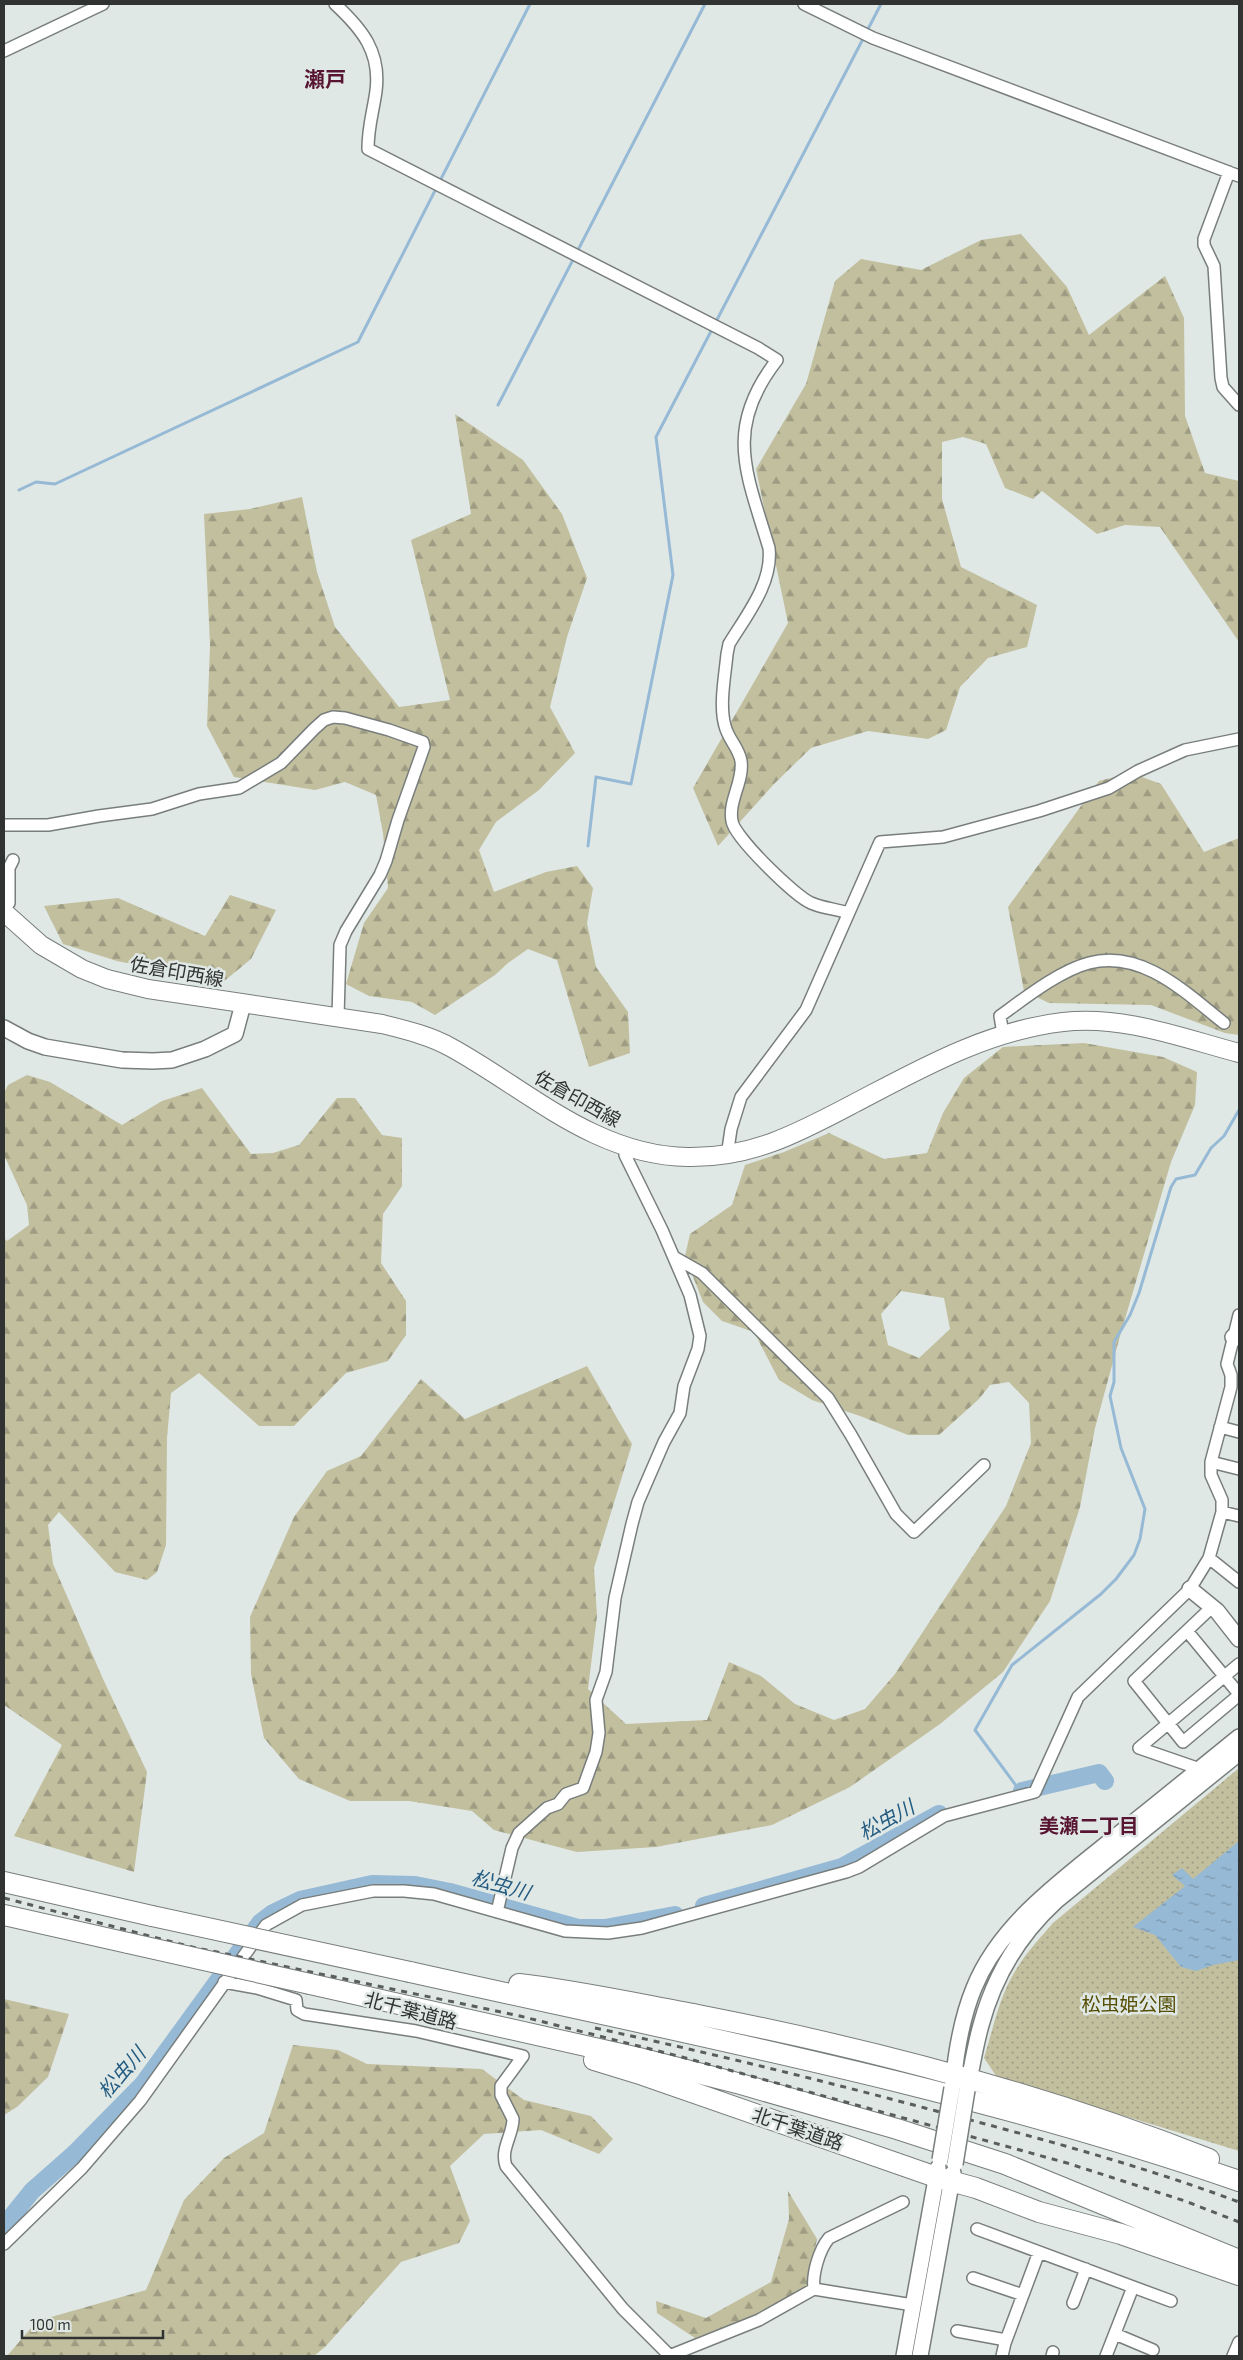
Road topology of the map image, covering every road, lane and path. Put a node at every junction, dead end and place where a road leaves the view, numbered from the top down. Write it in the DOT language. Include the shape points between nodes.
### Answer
graph roads {
  1 [pos="103,4"];
  2 [pos="336,4"];
  3 [pos="804,4"];
  4 [pos="4,51"];
  5 [pos="1234,174"];
  6 [pos="1239,406"];
  7 [pos="1239,739"];
  8 [pos="4,825"];
  9 [pos="13,860"];
  10 [pos="6,908"];
  11 [pos="848,912"];
  12 [pos="243,1004"];
  13 [pos="338,1017"];
  14 [pos="1224,1023"];
  15 [pos="4,1028"];
  16 [pos="1003,1034"];
  17 [pos="1200,1041"];
  18 [pos="1239,1048"];
  19 [pos="1239,1053"];
  20 [pos="625,1147"];
  21 [pos="727,1156"];
  22 [pos="674,1257"];
  23 [pos="1239,1315"];
  24 [pos="1236,1338"];
  25 [pos="1235,1376"];
  26 [pos="1220,1427"];
  27 [pos="1239,1432"];
  28 [pos="1211,1462"];
  29 [pos="984,1465"];
  30 [pos="1239,1469"];
  31 [pos="1222,1512"];
  32 [pos="1239,1516"];
  33 [pos="1209,1558"];
  34 [pos="1239,1582"];
  35 [pos="1190,1589"];
  36 [pos="1212,1607"];
  37 [pos="1187,1631"];
  38 [pos="1239,1638"];
  39 [pos="1239,1664"];
  40 [pos="1225,1676"];
  41 [pos="1239,1694"];
  42 [pos="1168,1724"];
  43 [pos="1239,1737"];
  44 [pos="1239,1753"];
  45 [pos="1200,1769"];
  46 [pos="4,1882"];
  47 [pos="497,1912"];
  48 [pos="4,1915"];
  49 [pos="410,1972"];
  50 [pos="224,1982"];
  51 [pos="641,2066"];
  52 [pos="960,2083"];
  53 [pos="945,2170"];
  54 [pos="1239,2171"];
  55 [pos="1239,2181"];
  56 [pos="903,2202"];
  57 [pos="977,2229"];
  58 [pos="4,2244"];
  59 [pos="1039,2252"];
  60 [pos="1239,2260"];
  61 [pos="1086,2269"];
  62 [pos="1239,2275"];
  63 [pos="974,2278"];
  64 [pos="1133,2287"];
  65 [pos="814,2289"];
  66 [pos="1023,2294"];
  67 [pos="1171,2300"];
  68 [pos="1073,2303"];
  69 [pos="913,2305"];
  70 [pos="957,2331"];
  71 [pos="1115,2334"];
  72 [pos="1006,2340"];
  73 [pos="1239,2342"];
  74 [pos="1153,2350"];
  75 [pos="669,2356"];
  76 [pos="904,2356"];
  77 [pos="920,2356"];
  78 [pos="1002,2356"];
  79 [pos="1106,2356"];
  80 [pos="1233,2356"];
  1 -- 4 [label="street"];
  2 -- 11 [label="street" via="352,20 376,58 376,90 368,128 368,149 777,360 756,394 744,426 746,468 770,561 761,588 729,644 727,654 723,714 742,768 731,814 732,824 748,846 810,903"];
  3 -- 5 [label="street" via="873,38"];
  5 -- 6 [label="street" via="1206,231 1204,245 1214,266 1221,378 1224,388"];
  7 -- 11 [label="street" via="1185,750 1109,788 1040,811 943,837 880,842"];
  8 -- 13 [label="street" via="48,825 152,810 200,794 239,788 281,763 314,729 333,716 423,742 386,861 340,945"];
  9 -- 10 [label="street" via="9,868"];
  10 -- 12 [label="main road, 佐倉印西線" via="41,945 82,970 148,990"];
  11 -- 21 [label="street" via="806,1010 742,1097 731,1129"];
  12 -- 13 [label="main road, 佐倉印西線"];
  12 -- 15 [label="street" via="235,1034 172,1060 122,1060 45,1046"];
  13 -- 20 [label="main road, 佐倉印西線" via="414,1032 450,1047 561,1117"];
  14 -- 16 [label="street" via="1188,994 1149,970 1119,960 1089,963 1064,975 1000,1016"];
  16 -- 17 [label="main road, 佐倉印西線" via="1065,1022 1096,1022 1140,1027"];
  16 -- 21 [label="main road, 佐倉印西線" via="961,1050 786,1138"];
  17 -- 18 [label="main road, 佐倉印西線"];
  17 -- 19 [label="main road, 佐倉印西線"];
  20 -- 21 [label="main road, 佐倉印西線" via="652,1154"];
  20 -- 22 [label="street" via="625,1155"];
  22 -- 29 [label="street" via="702,1273 828,1398 896,1514 914,1532"];
  22 -- 47 [label="street" via="690,1295 700,1336 698,1349 684,1386 680,1413 638,1502 632,1524 615,1598 606,1672 596,1700 599,1733 596,1752 583,1788 566,1794 558,1804 547,1808 518,1833"];
  23 -- 24 [label="street"];
  24 -- 25 [label="street" via="1227,1364"];
  25 -- 26 [label="street"];
  26 -- 27 [label="street"];
  26 -- 28 [label="street"];
  28 -- 30 [label="street"];
  28 -- 31 [label="street" via="1211,1476 1222,1500"];
  31 -- 32 [label="street"];
  31 -- 33 [label="street"];
  33 -- 34 [label="street"];
  33 -- 35 [label="street"];
  35 -- 36 [label="street"];
  35 -- 47 [label="street" via="1078,1697 1035,1792 944,1816 846,1872 642,1928 608,1933 565,1931"];
  36 -- 37 [label="street"];
  36 -- 38 [label="street"];
  37 -- 40 [label="street"];
  37 -- 42 [label="street" via="1134,1681"];
  39 -- 40 [label="street"];
  40 -- 41 [label="street"];
  40 -- 42 [label="street"];
  41 -- 42 [label="street" via="1182,1742"];
  42 -- 45 [label="street" via="1139,1748"];
  43 -- 45 [label="street"];
  44 -- 52 [label="street" via="1056,1901 1030,1927 1015,1948 992,1993"];
  45 -- 52 [label="street" via="1038,1900 1004,1939 974,1987 962,2026"];
  46 -- 49 [label="highway, 北千葉道路, bridge"];
  47 -- 50 [label="street" via="434,1894 404,1891 373,1891 302,1905 266,1925"];
  48 -- 51 [label="highway, 北千葉道路, bridge" via="352,1993"];
  49 -- 52 [label="highway, 北千葉道路" via="530,1986 735,2022 864,2051"];
  49 -- 55 [label="highway, 北千葉道路" via="1005,2109"];
  50 -- 58 [label="street" via="140,2101 82,2168"];
  50 -- 75 [label="street" via="296,2000 298,2010 304,2014 416,2031 523,2056 501,2086 501,2095 513,2119 505,2146 506,2166 623,2309"];
  51 -- 53 [label="highway, 北千葉道路" via="736,2107"];
  51 -- 60 [label="highway, 北千葉道路" via="737,2083 1005,2164"];
  52 -- 53 [label="street, bridge"];
  52 -- 54 [label="highway, 北千葉道路" via="1052,2102 1147,2134"];
  53 -- 62 [label="highway, 北千葉道路" via="1040,2212 1121,2234"];
  53 -- 69 [label="street"];
  53 -- 77 [label="street"];
  56 -- 65 [label="street" via="829,2238 818,2262"];
  57 -- 59 [label="street"];
  59 -- 61 [label="street"];
  59 -- 66 [label="street"];
  61 -- 64 [label="street"];
  61 -- 68 [label="street"];
  63 -- 66 [label="street"];
  64 -- 67 [label="street"];
  64 -- 71 [label="street"];
  65 -- 69 [label="street"];
  65 -- 75 [label="street" via="759,2320"];
  66 -- 72 [label="street"];
  69 -- 76 [label="street"];
  70 -- 72 [label="street"];
  71 -- 74 [label="street"];
  71 -- 79 [label="street"];
  72 -- 78 [label="street"];
  73 -- 80 [label="street"];
}
